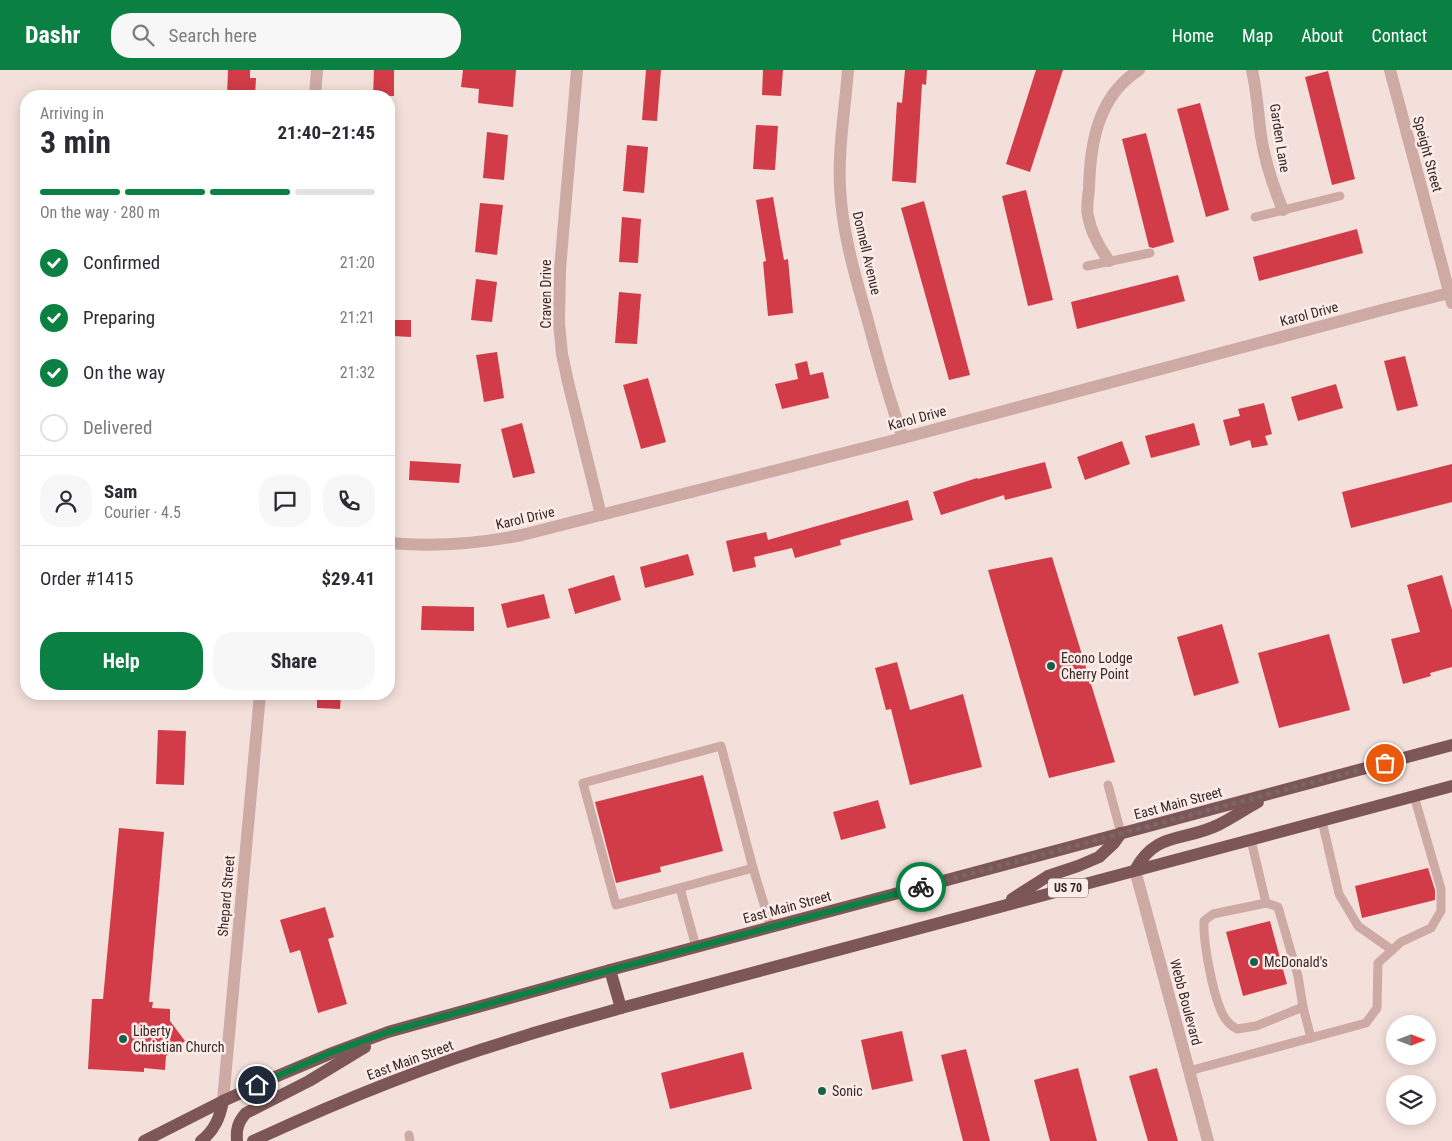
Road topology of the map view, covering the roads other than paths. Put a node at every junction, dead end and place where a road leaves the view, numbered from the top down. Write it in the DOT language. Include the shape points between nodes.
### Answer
graph roads {
  1 [pos="317,70"];
  2 [pos="577,70"];
  3 [pos="848,70"];
  4 [pos="1139,70"];
  5 [pos="1252,70"];
  6 [pos="1390,70"];
  7 [pos="315,90"];
  8 [pos="1340,196"];
  9 [pos="1283,210"];
  10 [pos="1255,217"];
  11 [pos="1150,253"];
  12 [pos="1109,261"];
  13 [pos="1088,266"];
  14 [pos="1451,298"];
  15 [pos="902,438"];
  16 [pos="601,515"];
  17 [pos="395,543"];
  18 [pos="259,700"];
  19 [pos="1452,745"];
  20 [pos="1108,784"];
  21 [pos="1452,786"];
  22 [pos="1274,793"];
  23 [pos="1414,796"];
  24 [pos="1322,821"];
  25 [pos="1121,833"];
  26 [pos="1251,840"];
  27 [pos="753,868"];
  28 [pos="1135,870"];
  29 [pos="680,888"];
  30 [pos="1266,902"];
  31 [pos="1000,907"];
  32 [pos="771,927"];
  33 [pos="696,947"];
  34 [pos="1392,950"];
  35 [pos="610,970"];
  36 [pos="1303,1007"];
  37 [pos="621,1008"];
  38 [pos="388,1032"];
  39 [pos="1311,1038"];
  40 [pos="1189,1071"];
  41 [pos="223,1101"];
  42 [pos="144,1141"];
  43 [pos="201,1141"];
  44 [pos="237,1141"];
  45 [pos="253,1141"];
  46 [pos="1208,1141"];
  1 -- 7 [label="street"];
  2 -- 16 [label="street, Craven Drive" via="560,269 560,323 562,354"];
  3 -- 15 [label="street, Donnell Avenue" via="840,161 845,232"];
  4 -- 12 [label="street" via="1110,98 1096,127 1093,142 1087,214 1100,249"];
  5 -- 9 [label="street, Garden Lane" via="1266,163"];
  6 -- 14 [label="street, Speight Street"];
  8 -- 9 [label="lane"];
  9 -- 10 [label="lane"];
  11 -- 12 [label="lane"];
  12 -- 13 [label="lane"];
  14 -- 15 [label="street, Karol Drive" via="1382,310"];
  15 -- 16 [label="street, Karol Drive"];
  16 -- 17 [label="street, Karol Drive" via="472,544"];
  18 -- 41 [label="street, Shepard Street"];
  19 -- 22 [label="main road, East Main Street"];
  20 -- 25 [label="lane"];
  21 -- 23 [label="main road, East Main Street"];
  22 -- 25 [label="main road, East Main Street"];
  22 -- 28 [label="main road" via="1217,825 1160,843 1145,854"];
  23 -- 24 [label="main road, East Main Street"];
  23 -- 34 [label="lane" via="1441,889 1441,911 1431,928 1401,942"];
  24 -- 26 [label="main road, East Main Street"];
  24 -- 34 [label="lane" via="1339,894 1358,926"];
  25 -- 31 [label="main road" via="1099,856 1048,876"];
  25 -- 32 [label="main road, East Main Street"];
  26 -- 28 [label="main road, East Main Street"];
  26 -- 30 [label="lane"];
  27 -- 29 [label="lane"];
  27 -- 29 [label="lane" via="721,746 583,783 616,905"];
  27 -- 32 [label="lane"];
  28 -- 31 [label="main road, East Main Street / US 70"];
  28 -- 40 [label="street, Webb Boulevard"];
  29 -- 33 [label="lane"];
  30 -- 36 [label="lane" via="1278,907 1298,976"];
  30 -- 36 [label="lane" via="1212,914 1204,921 1217,1003 1227,1022 1237,1029 1256,1026"];
  31 -- 37 [label="main road, East Main Street"];
  32 -- 33 [label="main road, East Main Street"];
  33 -- 35 [label="main road, East Main Street"];
  34 -- 39 [label="lane" via="1378,963 1377,1008 1366,1023"];
  35 -- 37 [label="main road"];
  35 -- 38 [label="main road, East Main Street"];
  36 -- 39 [label="lane"];
  37 -- 45 [label="main road, East Main Street" via="518,1038 404,1077"];
  38 -- 41 [label="main road, East Main Street" via="332,1052"];
  38 -- 44 [label="main road" via="309,1081 246,1113 237,1127"];
  39 -- 40 [label="lane"];
  40 -- 46 [label="street, Webb Boulevard"];
  41 -- 42 [label="main road, East Main Street"];
  41 -- 43 [label="main road" via="217,1122"];
}
